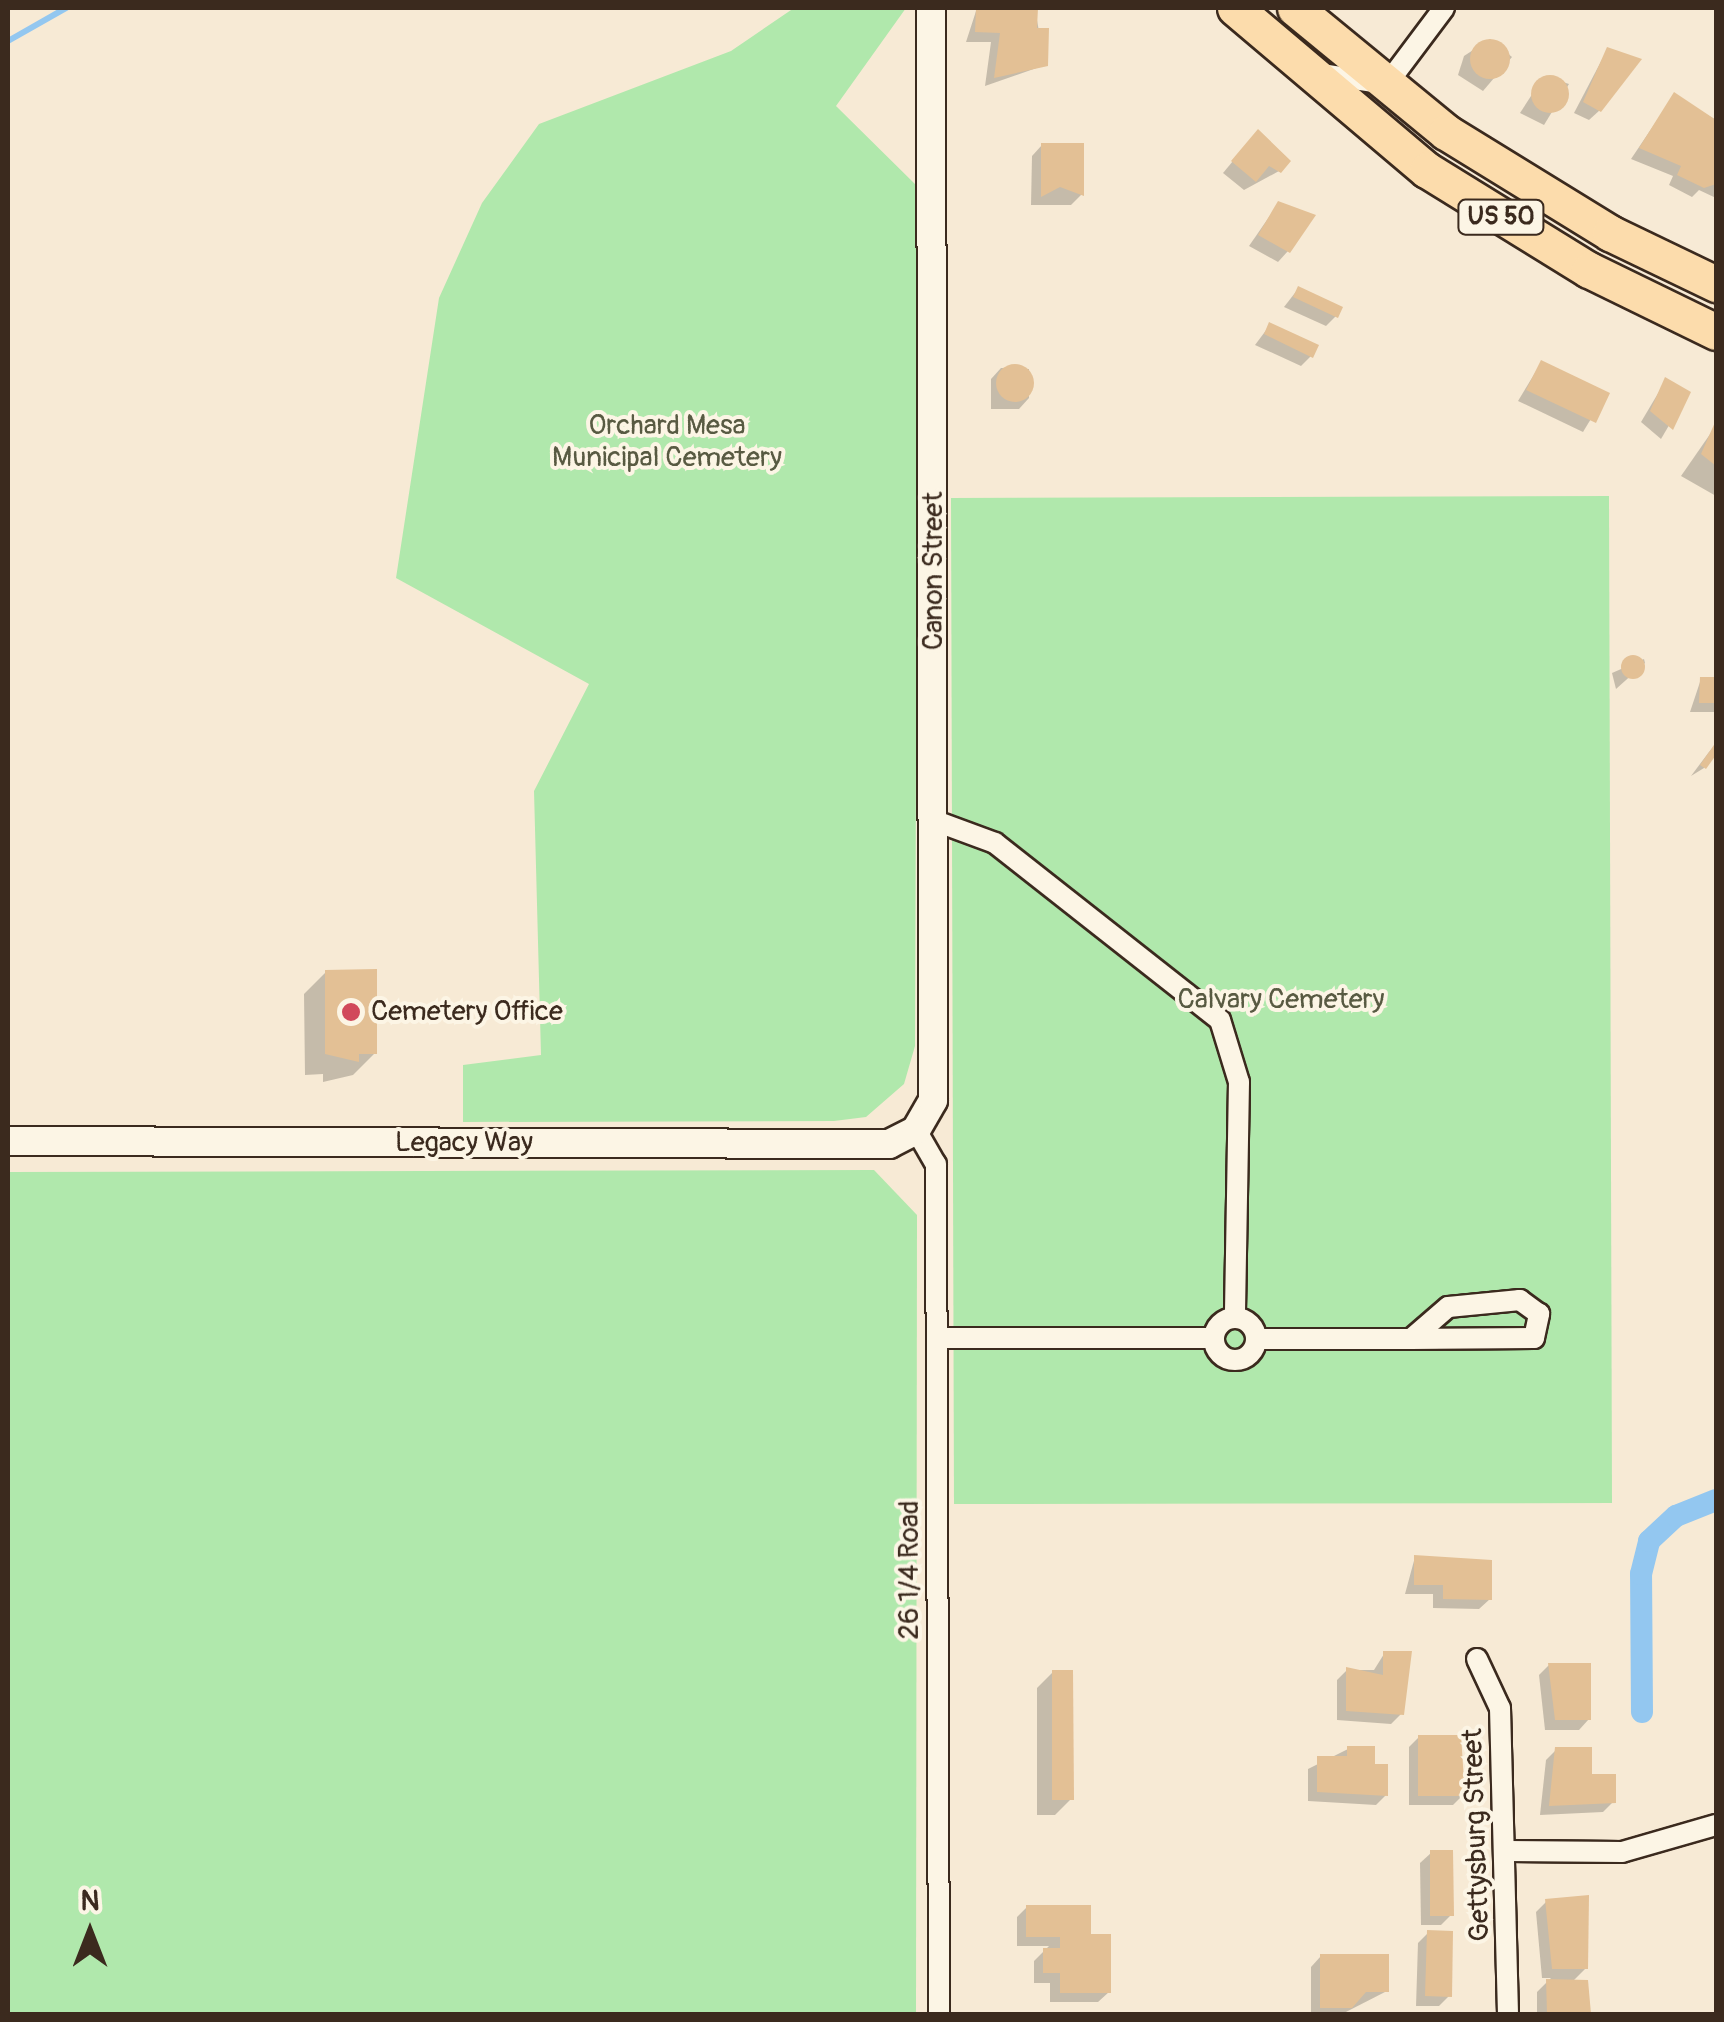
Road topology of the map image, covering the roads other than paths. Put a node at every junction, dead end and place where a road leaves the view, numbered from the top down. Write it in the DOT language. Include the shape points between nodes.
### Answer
graph roads {
  1 [pos="931,8"];
  2 [pos="1236,8"];
  3 [pos="1295,8"];
  4 [pos="1444,8"];
  5 [pos="1305,72"];
  6 [pos="1387,84"];
  7 [pos="1716,284"];
  8 [pos="1716,332"];
  9 [pos="933,820"];
  10 [pos="916,1130"];
  11 [pos="8,1142"];
  12 [pos="1235,1318"];
  13 [pos="936,1338"];
  14 [pos="1214,1338"];
  15 [pos="1412,1338"];
  16 [pos="1257,1339"];
  17 [pos="1476,1659"];
  18 [pos="1716,1825"];
  19 [pos="1508,1851"];
  20 [pos="938,2014"];
  21 [pos="1508,2014"];
  1 -- 9 [label="street, Canon Street"];
  2 -- 5 [label="highway, US 50"];
  3 -- 6 [label="highway, US 50"];
  4 -- 6 [label="street"];
  5 -- 6 [label="street"];
  5 -- 8 [label="highway, US 50" via="1468,198"];
  6 -- 7 [label="highway, US 50" via="1446,132 1610,233"];
  9 -- 10 [label="street, Canon Street" via="933,1100"];
  9 -- 12 [label="street" via="995,842 1220,1020 1239,1082"];
  10 -- 11 [label="street, Legacy Way" via="889,1144"];
  10 -- 13 [label="street, 26 1/4 Road" via="936,1164"];
  12 -- 14 [label="street"];
  12 -- 16 [label="street"];
  13 -- 14 [label="street"];
  13 -- 20 [label="street, 26 1/4 Road"];
  14 -- 16 [label="street" via="1235,1360"];
  15 -- 15 [label="street" via="1534,1338 1540,1314 1520,1300 1448,1307"];
  15 -- 16 [label="street"];
  17 -- 19 [label="street, Gettysburg Street" via="1500,1708"];
  18 -- 19 [label="street" via="1622,1852"];
  19 -- 21 [label="street, Gettysburg Street"];
}
